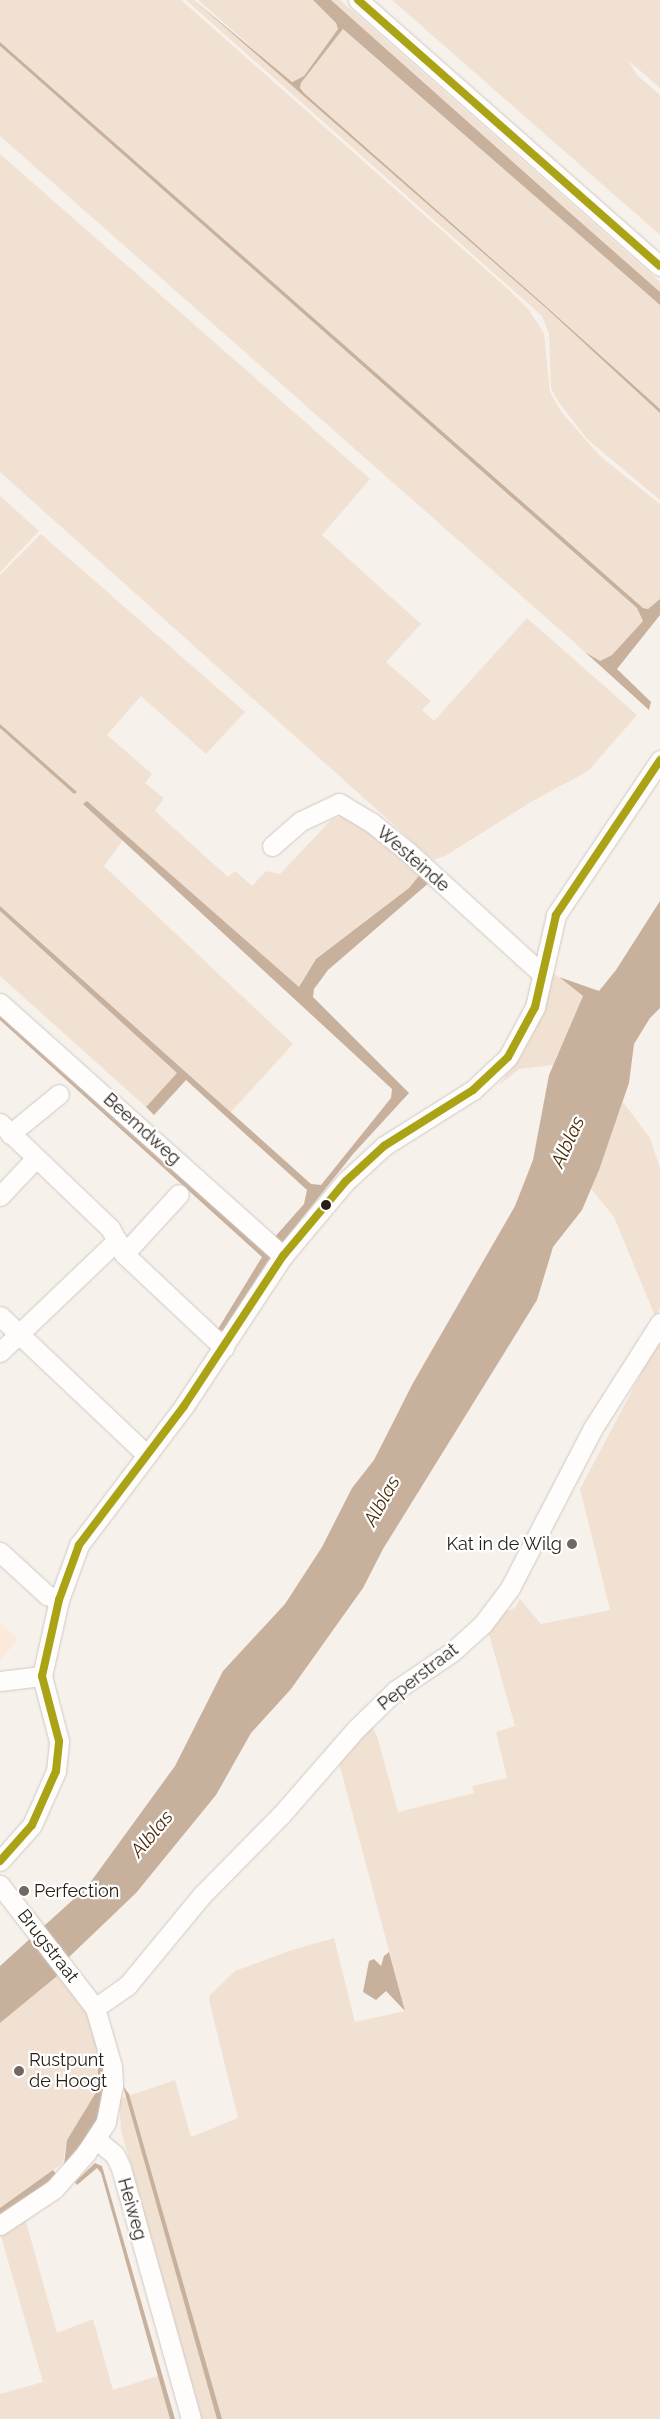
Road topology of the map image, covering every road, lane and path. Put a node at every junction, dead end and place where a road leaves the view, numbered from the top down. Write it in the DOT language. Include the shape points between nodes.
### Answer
graph roads {
  1 [pos="358,0"];
  2 [pos="660,266"];
  3 [pos="660,760"];
  4 [pos="272,846"];
  5 [pos="542,974"];
  6 [pos="0,1003"];
  7 [pos="59,1094"];
  8 [pos="5,1129"];
  9 [pos="35,1159"];
  10 [pos="178,1194"];
  11 [pos="0,1196"];
  12 [pos="120,1247"];
  13 [pos="283,1256"];
  14 [pos="0,1316"];
  15 [pos="660,1323"];
  16 [pos="18,1332"];
  17 [pos="224,1348"];
  18 [pos="0,1352"];
  19 [pos="148,1455"];
  20 [pos="0,1552"];
  21 [pos="59,1600"];
  22 [pos="42,1676"];
  23 [pos="0,1681"];
  24 [pos="0,1861"];
  25 [pos="0,1885"];
  26 [pos="95,2008"];
  27 [pos="97,2140"];
  28 [pos="0,2225"];
  29 [pos="191,2419"];
  1 -- 2 [label="street"];
  3 -- 5 [label="street" via="566,896 552,929"];
  4 -- 5 [label="street, Westeinde" via="301,821 340,803 371,822 408,852"];
  5 -- 13 [label="street" via="535,1007 508,1057 473,1090 384,1146 360,1167"];
  6 -- 13 [label="street, Beemdweg"];
  7 -- 8 [label="street"];
  8 -- 9 [label="street"];
  9 -- 11 [label="street"];
  9 -- 12 [label="street" via="110,1228"];
  10 -- 12 [label="street"];
  12 -- 16 [label="street"];
  12 -- 17 [label="street"];
  13 -- 17 [label="street"];
  14 -- 16 [label="street"];
  15 -- 26 [label="street, Peperstraat" via="593,1428 510,1588 483,1624 452,1652 396,1690 357,1728 281,1815 202,1896 127,1986"];
  16 -- 18 [label="street"];
  16 -- 19 [label="street"];
  17 -- 19 [label="street"];
  19 -- 21 [label="street" via="79,1546"];
  20 -- 21 [label="street" via="47,1595"];
  21 -- 22 [label="street"];
  22 -- 23 [label="street"];
  22 -- 24 [label="street" via="57,1726 57,1763 32,1825"];
  25 -- 26 [label="street, Brugstraat"];
  26 -- 27 [label="street" via="112,2066 113,2085 106,2122"];
  27 -- 28 [label="street" via="54,2189"];
  27 -- 29 [label="street, Heiweg" via="115,2155 121,2168"];
}
